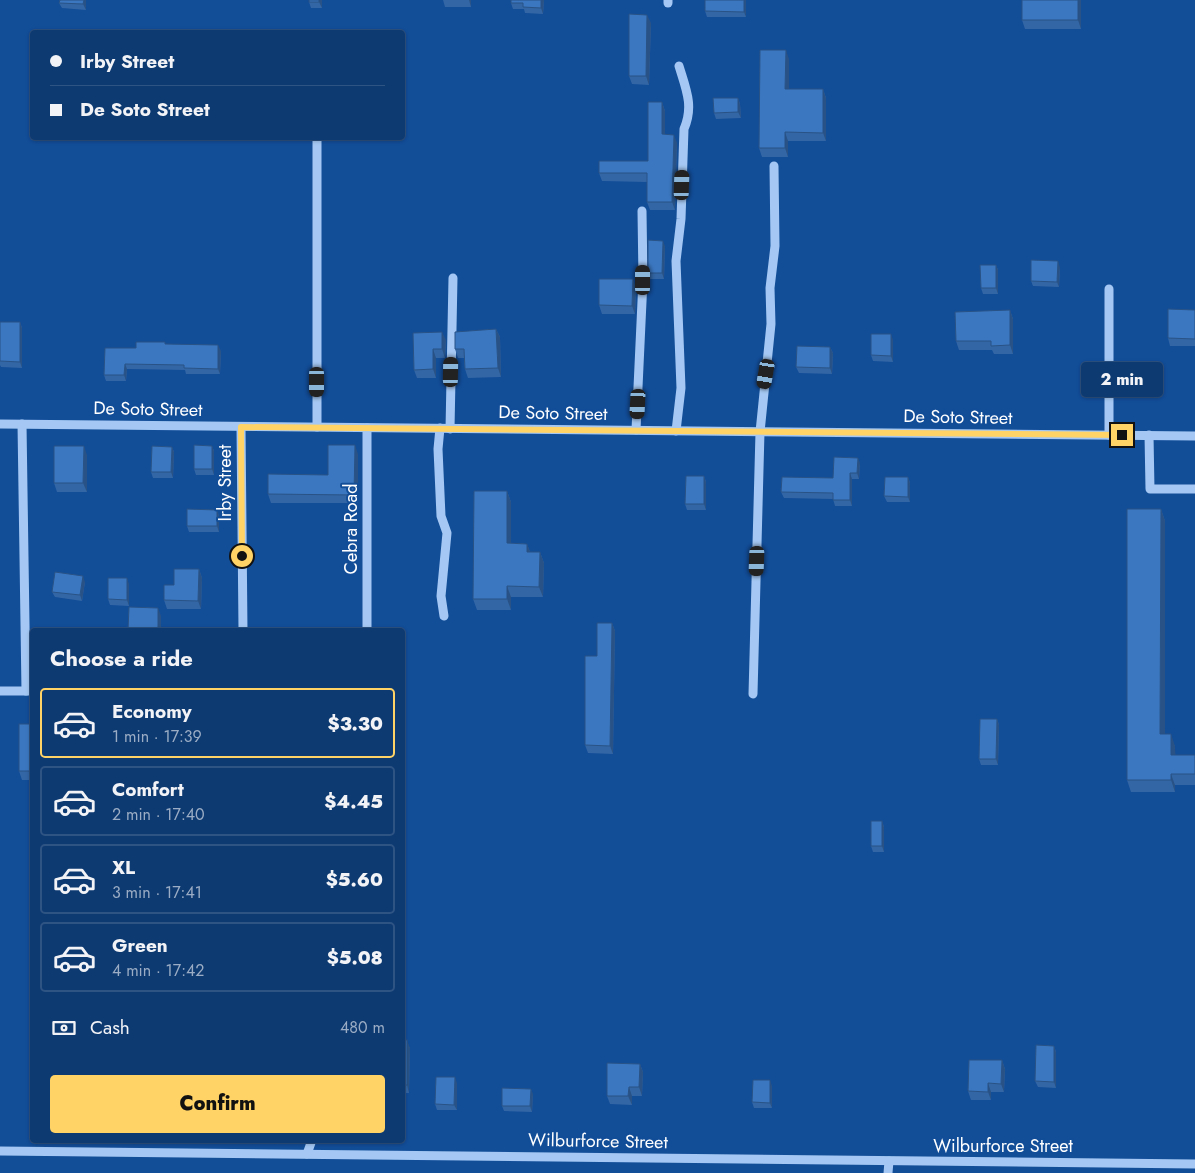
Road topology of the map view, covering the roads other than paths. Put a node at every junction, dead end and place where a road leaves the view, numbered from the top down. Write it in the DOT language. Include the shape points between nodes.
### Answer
graph roads {
  1 [pos="679,66"];
  2 [pos="317,140"];
  3 [pos="774,166"];
  4 [pos="642,211"];
  5 [pos="453,278"];
  6 [pos="1109,289"];
  7 [pos="0,424"];
  8 [pos="22,424"];
  9 [pos="241,427"];
  10 [pos="318,427"];
  11 [pos="367,428"];
  12 [pos="440,428"];
  13 [pos="450,428"];
  14 [pos="636,430"];
  15 [pos="676,431"];
  16 [pos="760,432"];
  17 [pos="1109,435"];
  18 [pos="1149,435"];
  19 [pos="1195,436"];
  20 [pos="1195,489"];
  21 [pos="444,616"];
  22 [pos="243,628"];
  23 [pos="367,628"];
  24 [pos="0,691"];
  25 [pos="29,691"];
  26 [pos="753,694"];
  27 [pos="311,1143"];
  28 [pos="0,1151"];
  29 [pos="307,1154"];
  30 [pos="889,1161"];
  31 [pos="1195,1164"];
  32 [pos="888,1173"];
  1 -- 15 [label="street" via="690,100 684,129 676,261 681,388"];
  2 -- 10 [label="street"];
  3 -- 16 [label="street" via="775,246 770,288 771,324"];
  4 -- 14 [label="street" via="643,288"];
  5 -- 13 [label="street"];
  6 -- 17 [label="street"];
  7 -- 8 [label="street, De Soto Street"];
  8 -- 9 [label="street, De Soto Street"];
  8 -- 25 [label="street"];
  9 -- 10 [label="street, De Soto Street"];
  9 -- 22 [label="street, Irby Street"];
  10 -- 11 [label="street, De Soto Street"];
  11 -- 12 [label="street, De Soto Street"];
  11 -- 23 [label="street, Cebra Road"];
  12 -- 13 [label="street, De Soto Street"];
  12 -- 21 [label="street" via="441,516 447,533 441,596"];
  13 -- 14 [label="street, De Soto Street"];
  14 -- 15 [label="street, De Soto Street"];
  15 -- 16 [label="street, De Soto Street"];
  16 -- 17 [label="street, De Soto Street"];
  16 -- 26 [label="street"];
  17 -- 18 [label="street, De Soto Street"];
  18 -- 19 [label="street, De Soto Street"];
  18 -- 20 [label="street" via="1150,488"];
  24 -- 25 [label="street"];
  27 -- 29 [label="street"];
  28 -- 29 [label="street, Wilburforce Street"];
  29 -- 30 [label="street, Wilburforce Street"];
  30 -- 31 [label="street, Wilburforce Street"];
  30 -- 32 [label="street"];
}
